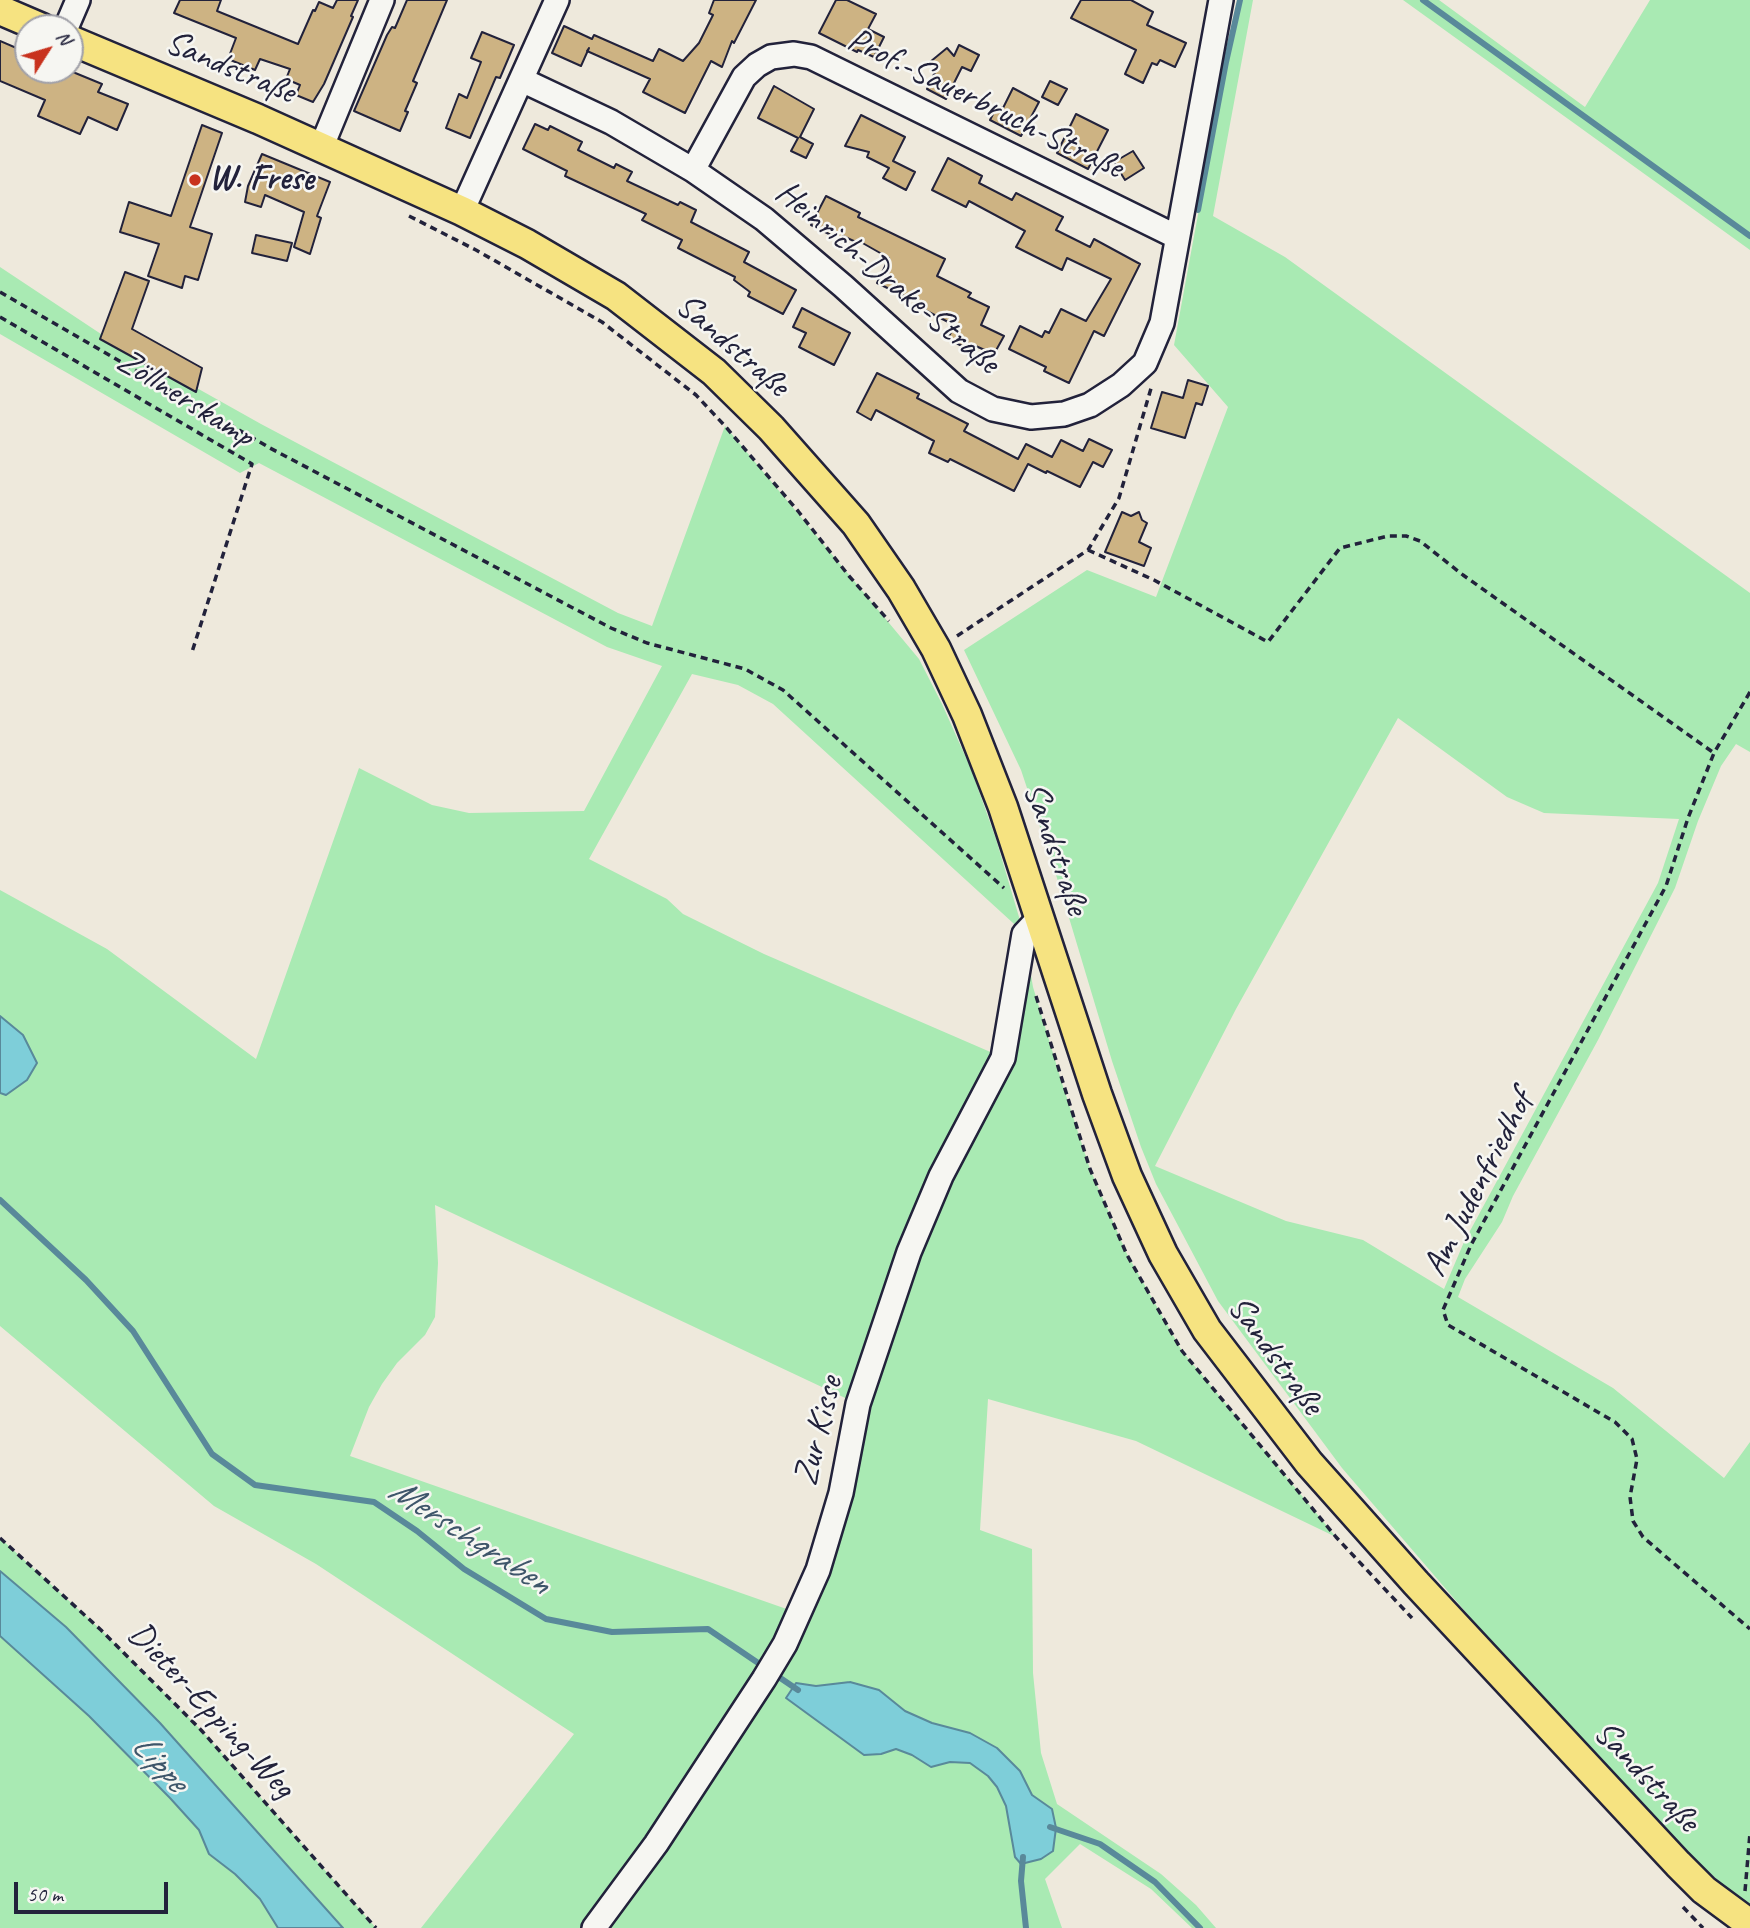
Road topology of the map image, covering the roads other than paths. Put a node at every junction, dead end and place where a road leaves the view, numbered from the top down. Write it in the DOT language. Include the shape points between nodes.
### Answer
graph roads {
  1 [pos="382,0"];
  2 [pos="557,0"];
  3 [pos="1219,1"];
  4 [pos="84,46"];
  5 [pos="522,80"];
  6 [pos="321,148"];
  7 [pos="692,170"];
  8 [pos="462,211"];
  9 [pos="1177,237"];
  10 [pos="1039,918"];
  11 [pos="1742,1918"];
  12 [pos="594,1928"];
  1 -- 6 [label="street"];
  2 -- 5 [label="street"];
  3 -- 9 [label="street, Heinrich-Drake-Straße"];
  4 -- 6 [label="main road, Sandstraße"];
  5 -- 7 [label="street, Heinrich-Drake-Straße" via="611,122"];
  5 -- 8 [label="street"];
  6 -- 8 [label="main road, Sandstraße"];
  7 -- 9 [label="street, Prof.-Sauerbruch-Straße" via="744,77 771,57 793,54 811,57"];
  7 -- 9 [label="street, Heinrich-Drake-Straße" via="774,228 959,391 993,409 1031,417 1064,414 1090,405 1145,363 1162,323"];
  8 -- 10 [label="main road, Sandstraße" via="616,296 714,372 856,524 936,649 967,715"];
  10 -- 11 [label="main road, Sandstraße" via="1127,1176 1163,1254 1207,1330 1309,1463 1416,1583 1678,1864"];
  10 -- 12 [label="street, Zur Kisse" via="1024,934 1003,1058 941,1176 909,1252 858,1404 841,1493 818,1570 764,1679 656,1844"];
}
